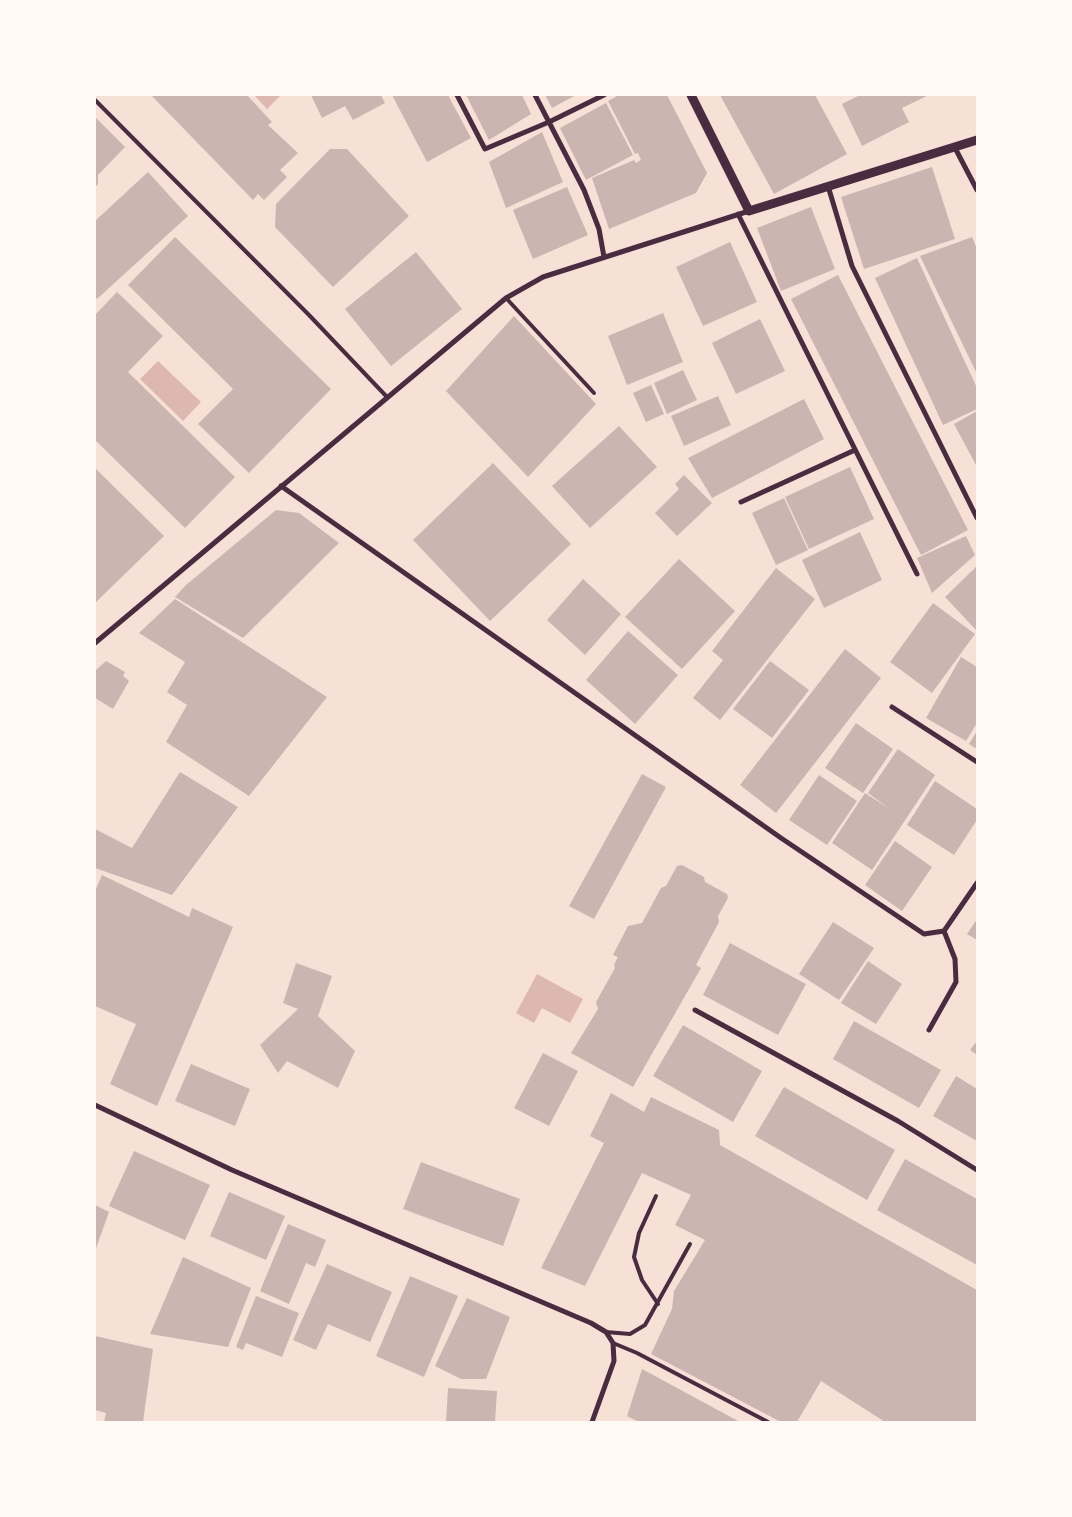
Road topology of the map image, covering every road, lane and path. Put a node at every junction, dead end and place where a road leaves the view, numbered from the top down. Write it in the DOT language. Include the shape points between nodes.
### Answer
graph roads {
  1 [pos="457,95"];
  2 [pos="536,95"];
  3 [pos="604,95"];
  4 [pos="691,95"];
  5 [pos="95,100"];
  6 [pos="549,122"];
  7 [pos="977,140"];
  8 [pos="954,146"];
  9 [pos="828,186"];
  10 [pos="977,190"];
  11 [pos="750,211"];
  12 [pos="738,214"];
  13 [pos="604,257"];
  14 [pos="506,298"];
  15 [pos="594,393"];
  16 [pos="387,397"];
  17 [pos="855,450"];
  18 [pos="281,486"];
  19 [pos="741,502"];
  20 [pos="977,518"];
  21 [pos="917,574"];
  22 [pos="95,642"];
  23 [pos="892,707"];
  24 [pos="977,762"];
  25 [pos="977,883"];
  26 [pos="944,931"];
  27 [pos="695,1010"];
  28 [pos="929,1030"];
  29 [pos="95,1104"];
  30 [pos="977,1170"];
  31 [pos="656,1196"];
  32 [pos="690,1244"];
  33 [pos="658,1304"];
  34 [pos="606,1332"];
  35 [pos="613,1343"];
  36 [pos="592,1422"];
  37 [pos="768,1422"];
  1 -- 6 [label="street" via="485,149"];
  2 -- 6 [label="street"];
  3 -- 6 [label="street"];
  4 -- 11 [label="street"];
  5 -- 16 [label="lane" via="309,314"];
  6 -- 13 [label="street" via="584,190 599,229"];
  7 -- 8 [label="street"];
  8 -- 9 [label="street"];
  8 -- 10 [label="street"];
  9 -- 11 [label="street"];
  9 -- 20 [label="street" via="852,266"];
  11 -- 12 [label="street"];
  12 -- 13 [label="street"];
  12 -- 17 [label="street"];
  13 -- 14 [label="street" via="543,277"];
  14 -- 15 [label="lane"];
  14 -- 16 [label="street"];
  16 -- 18 [label="street"];
  17 -- 19 [label="street"];
  17 -- 21 [label="street"];
  18 -- 22 [label="street"];
  18 -- 26 [label="street" via="781,838 924,934"];
  23 -- 24 [label="street"];
  25 -- 26 [label="street"];
  26 -- 28 [label="street" via="955,959 956,982"];
  27 -- 30 [label="street" via="898,1121"];
  29 -- 34 [label="street" via="227,1168"];
  31 -- 33 [label="lane" via="639,1233 634,1257 642,1280"];
  32 -- 33 [label="lane"];
  33 -- 34 [label="lane" via="645,1325 630,1334"];
  34 -- 35 [label="street"];
  35 -- 36 [label="street" via="614,1362"];
  35 -- 37 [label="lane"];
}
